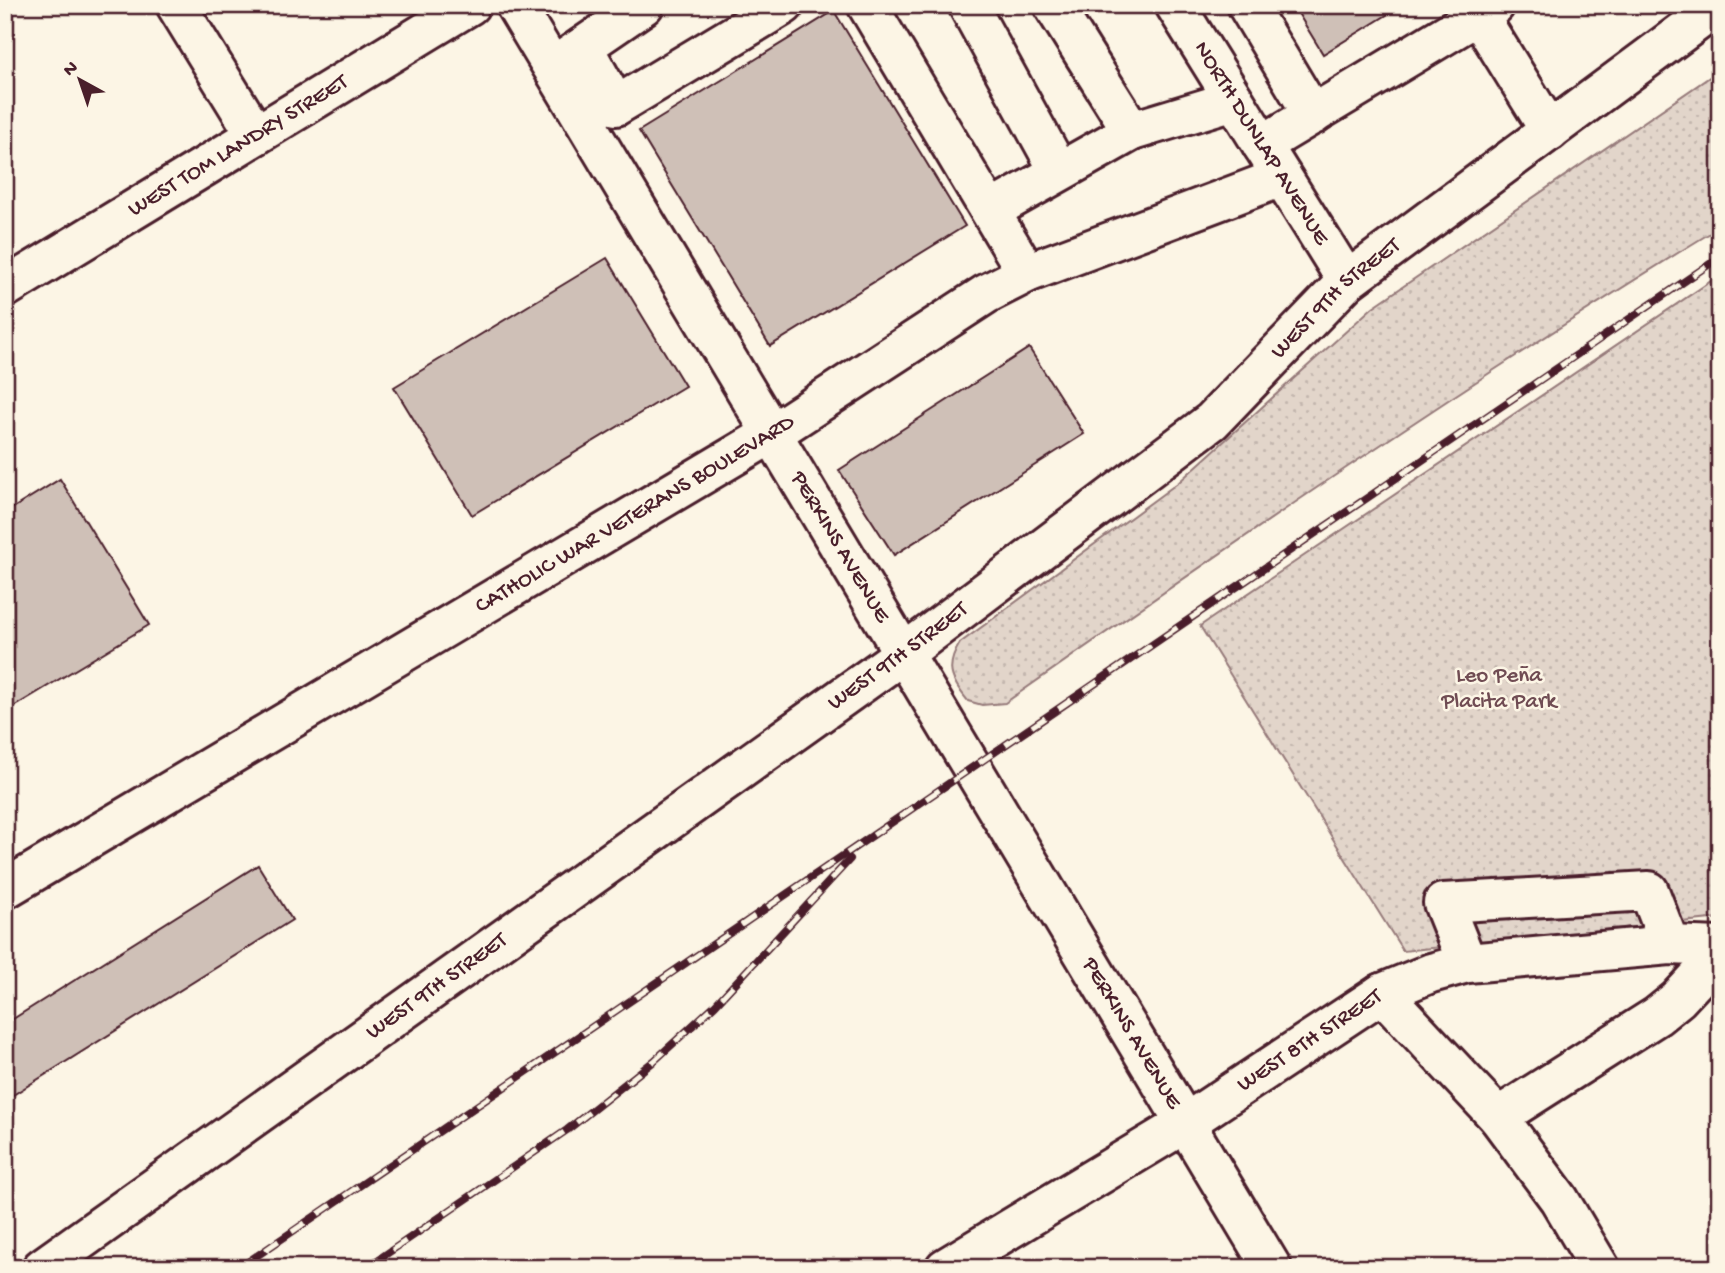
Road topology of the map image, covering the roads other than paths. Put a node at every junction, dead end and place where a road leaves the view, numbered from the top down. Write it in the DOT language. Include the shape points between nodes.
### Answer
graph roads {
  1 [pos="176,5"];
  2 [pos="470,5"];
  3 [pos="515,5"];
  4 [pos="644,5"];
  5 [pos="784,5"];
  6 [pos="867,5"];
  7 [pos="968,5"];
  8 [pos="1052,5"];
  9 [pos="1175,5"];
  10 [pos="1247,5"];
  11 [pos="1719,5"];
  12 [pos="1481,9"];
  13 [pos="583,47"];
  14 [pos="552,68"];
  15 [pos="1234,100"];
  16 [pos="1313,115"];
  17 [pos="1132,131"];
  18 [pos="1550,131"];
  19 [pos="256,135"];
  20 [pos="1262,145"];
  21 [pos="1059,171"];
  22 [pos="1282,177"];
  23 [pos="992,210"];
  24 [pos="1027,273"];
  25 [pos="1347,281"];
  26 [pos="5,288"];
  27 [pos="771,434"];
  28 [pos="903,653"];
  29 [pos="5,889"];
  30 [pos="1670,945"];
  31 [pos="1720,947"];
  32 [pos="1720,954"];
  33 [pos="1467,963"];
  34 [pos="1382,993"];
  35 [pos="1498,1117"];
  36 [pos="1184,1124"];
  37 [pos="42,1268"];
  38 [pos="945,1268"];
  39 [pos="1272,1268"];
  40 [pos="1600,1268"];
  1 -- 19 [label="street"];
  2 -- 19 [label="street, WEST TOM LANDRY STREET"];
  3 -- 14 [label="street, PERKINS AVENUE"];
  4 -- 13 [label="street"];
  5 -- 13 [label="street" via="616,106"];
  6 -- 23 [label="street"];
  7 -- 21 [label="street"];
  8 -- 17 [label="street"];
  9 -- 15 [label="street, NORTH DUNLAP AVENUE"];
  10 -- 16 [label="street"];
  11 -- 18 [label="street, WEST 9TH STREET"];
  12 -- 16 [label="street"];
  12 -- 18 [label="street"];
  13 -- 14 [label="street"];
  14 -- 27 [label="street, PERKINS AVENUE"];
  15 -- 17 [label="street"];
  15 -- 20 [label="street, NORTH DUNLAP AVENUE"];
  16 -- 20 [label="street"];
  17 -- 21 [label="street"];
  18 -- 25 [label="street, WEST 9TH STREET"];
  19 -- 26 [label="street, WEST TOM LANDRY STREET"];
  20 -- 22 [label="street, NORTH DUNLAP AVENUE"];
  21 -- 23 [label="street"];
  22 -- 24 [label="street, CATHOLIC WAR VETERANS BOULEVARD"];
  22 -- 25 [label="street, NORTH DUNLAP AVENUE"];
  23 -- 24 [label="street"];
  24 -- 27 [label="street, CATHOLIC WAR VETERANS BOULEVARD" via="986,294"];
  25 -- 28 [label="street, WEST 9TH STREET" via="1212,421"];
  27 -- 28 [label="street, PERKINS AVENUE"];
  27 -- 29 [label="street, CATHOLIC WAR VETERANS BOULEVARD"];
  28 -- 36 [label="street, PERKINS AVENUE"];
  28 -- 37 [label="street, WEST 9TH STREET"];
  30 -- 31 [label="street, WEST 8TH STREET"];
  30 -- 33 [label="street, WEST 8TH STREET"];
  30 -- 33 [label="street" via="1649,891 1443,903"];
  32 -- 35 [label="street" via="1657,1016"];
  33 -- 34 [label="street, WEST 8TH STREET"];
  34 -- 35 [label="street"];
  34 -- 36 [label="street, WEST 8TH STREET"];
  35 -- 40 [label="street" via="1559,1199"];
  36 -- 38 [label="street, WEST 8TH STREET"];
  36 -- 39 [label="street, PERKINS AVENUE"];
}
